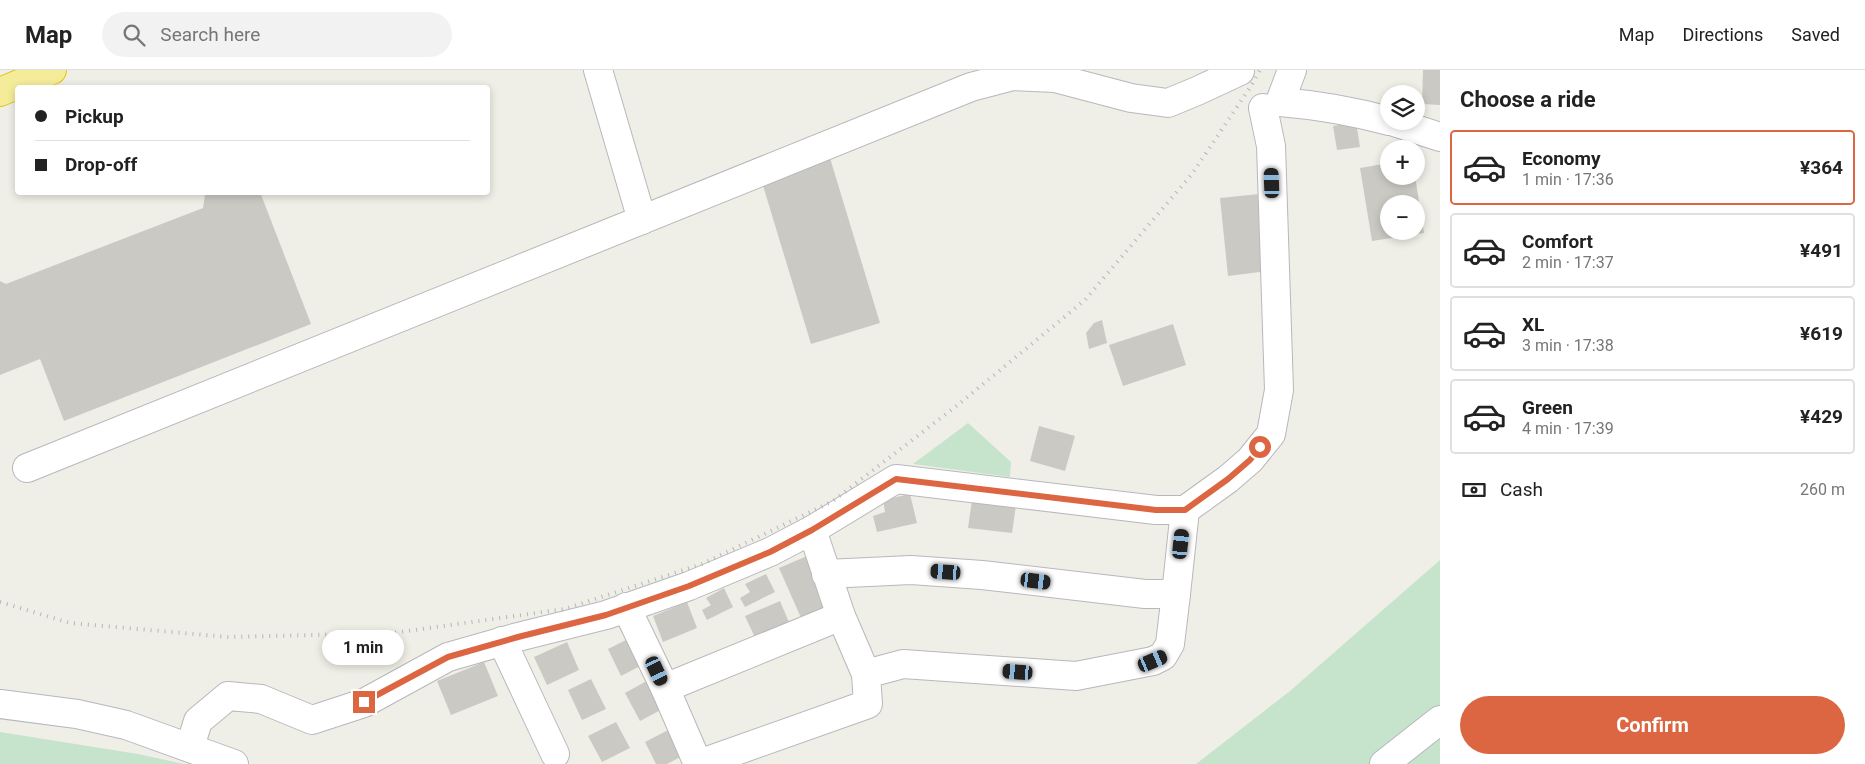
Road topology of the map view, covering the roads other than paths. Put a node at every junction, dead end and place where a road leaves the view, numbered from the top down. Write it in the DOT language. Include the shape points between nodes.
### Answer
graph roads {
  1 [pos="52,70"];
  2 [pos="598,70"];
  3 [pos="1292,70"];
  4 [pos="1240,71"];
  5 [pos="17,85"];
  6 [pos="15,86"];
  7 [pos="0,92"];
  8 [pos="1272,105"];
  9 [pos="1380,118"];
  10 [pos="1418,130"];
  11 [pos="1440,137"];
  12 [pos="642,220"];
  13 [pos="27,468"];
  14 [pos="1185,510"];
  15 [pos="812,530"];
  16 [pos="826,574"];
  17 [pos="1176,594"];
  18 [pos="626,607"];
  19 [pos="841,616"];
  20 [pos="502,641"];
  21 [pos="866,674"];
  22 [pos="665,688"];
  23 [pos="0,704"];
  24 [pos="1440,720"];
  25 [pos="190,747"];
  26 [pos="555,754"];
  27 [pos="234,764"];
  28 [pos="699,764"];
  29 [pos="1384,764"];
  1 -- 5 [label="highway"];
  2 -- 12 [label="street"];
  3 -- 8 [label="street"];
  4 -- 8 [label="street"];
  4 -- 12 [label="street" via="1168,102 1131,98 1055,78 1013,76 971,87"];
  6 -- 7 [label="highway"];
  8 -- 9 [label="street" via="1317,105"];
  8 -- 14 [label="street" via="1279,390 1271,434 1250,460"];
  10 -- 11 [label="street"];
  12 -- 13 [label="street"];
  14 -- 15 [label="street" via="1156,510 896,479"];
  14 -- 17 [label="street"];
  15 -- 16 [label="street"];
  15 -- 18 [label="street" via="770,552 689,586"];
  16 -- 17 [label="street" via="911,570 1145,594"];
  16 -- 19 [label="street"];
  17 -- 21 [label="street" via="1170,644 1163,656 1153,661 1076,676 903,664"];
  18 -- 20 [label="street"];
  18 -- 22 [label="street"];
  19 -- 21 [label="street"];
  19 -- 22 [label="street"];
  20 -- 25 [label="street" via="448,657 364,702 312,720 261,699 228,696 198,721"];
  20 -- 26 [label="street"];
  21 -- 28 [label="street" via="868,704"];
  22 -- 28 [label="street"];
  23 -- 25 [label="street" via="85,715"];
  24 -- 29 [label="street"];
  25 -- 27 [label="street"];
}
